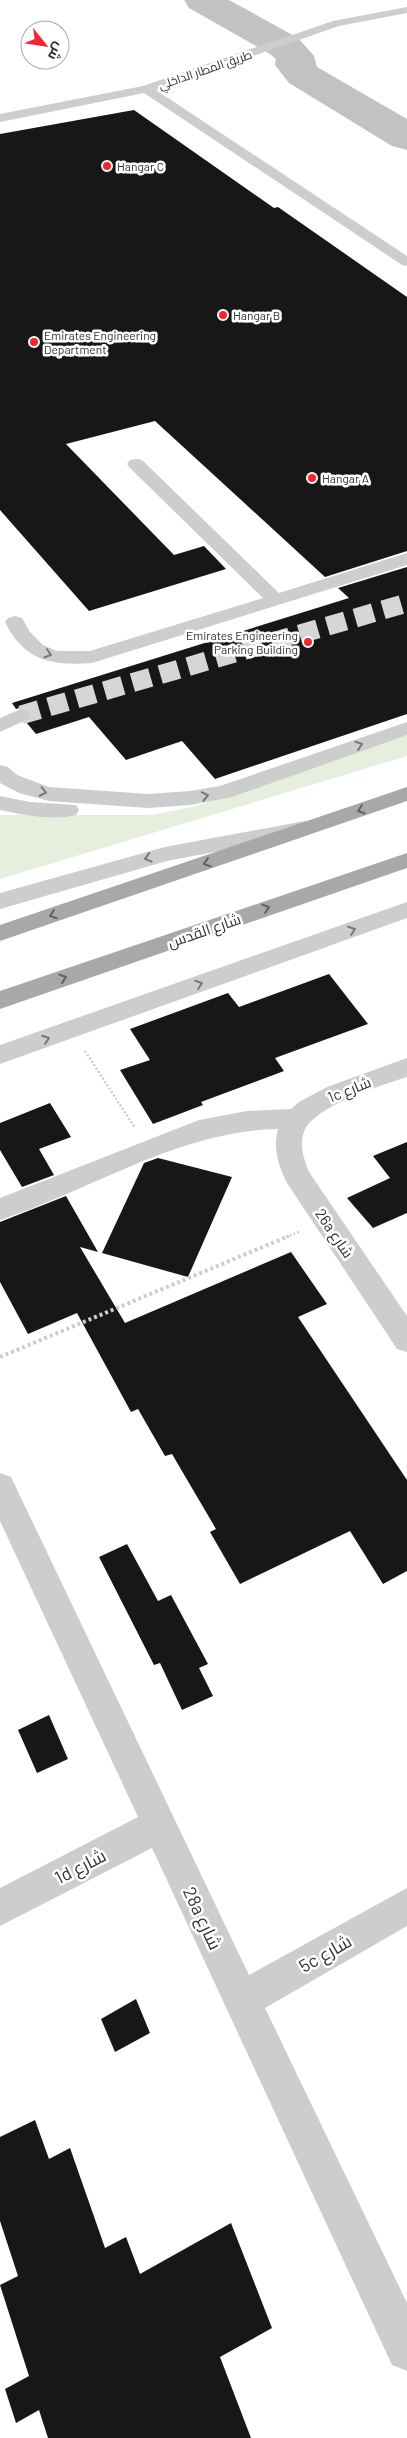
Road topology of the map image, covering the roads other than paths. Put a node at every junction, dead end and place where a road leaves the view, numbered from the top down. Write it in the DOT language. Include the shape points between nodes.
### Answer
graph roads {
  1 [pos="407,10"];
  2 [pos="146,89"];
  3 [pos="0,118"];
  4 [pos="407,262"];
  5 [pos="136,464"];
  6 [pos="407,559"];
  7 [pos="275,600"];
  8 [pos="10,616"];
  9 [pos="21,715"];
  10 [pos="0,726"];
  11 [pos="407,728"];
  12 [pos="0,772"];
  13 [pos="407,794"];
  14 [pos="148,801"];
  15 [pos="0,803"];
  16 [pos="30,809"];
  17 [pos="0,811"];
  18 [pos="316,826"];
  19 [pos="407,860"];
  20 [pos="0,901"];
  21 [pos="407,910"];
  22 [pos="0,933"];
  23 [pos="0,1000"];
  24 [pos="0,1055"];
  25 [pos="407,1067"];
  26 [pos="296,1119"];
  27 [pos="0,1209"];
  28 [pos="407,1340"];
  29 [pos="0,1486"];
  30 [pos="159,1825"];
  31 [pos="407,1906"];
  32 [pos="0,1908"];
  33 [pos="242,2000"];
  34 [pos="407,2350"];
  1 -- 2 [label="street, طريق المطار الداخلي" via="332,24"];
  2 -- 3 [label="street, طريق المطار الداخلي"];
  2 -- 4 [label="street"];
  5 -- 7 [label="street"];
  6 -- 7 [label="street"];
  7 -- 8 [label="street" via="92,657 46,654 29,645"];
  9 -- 10 [label="street"];
  14 -- 11 [label="street, one-way" via="224,792"];
  12 -- 14 [label="street, one-way" via="27,788 50,794"];
  13 -- 18 [label="main road, one-way"];
  14 -- 16 [label="street" via="116,809"];
  15 -- 16 [label="street"];
  16 -- 17 [label="street"];
  18 -- 20 [label="street, one-way" via="165,854"];
  18 -- 22 [label="main road, one-way"];
  23 -- 19 [label="main road, شارع القدس, one-way"];
  24 -- 21 [label="street, one-way"];
  25 -- 26 [label="street, 1c شارع" via="328,1096"];
  26 -- 27 [label="street" via="265,1118 199,1130"];
  26 -- 28 [label="street, 26a شارع" via="289,1132 287,1146 296,1176"];
  29 -- 30 [label="street, 28a شارع"];
  30 -- 32 [label="street, 1d شارع"];
  30 -- 33 [label="street, 28a شارع"];
  31 -- 33 [label="street, 5c شارع"];
  33 -- 34 [label="street, 28a شارع"];
}
